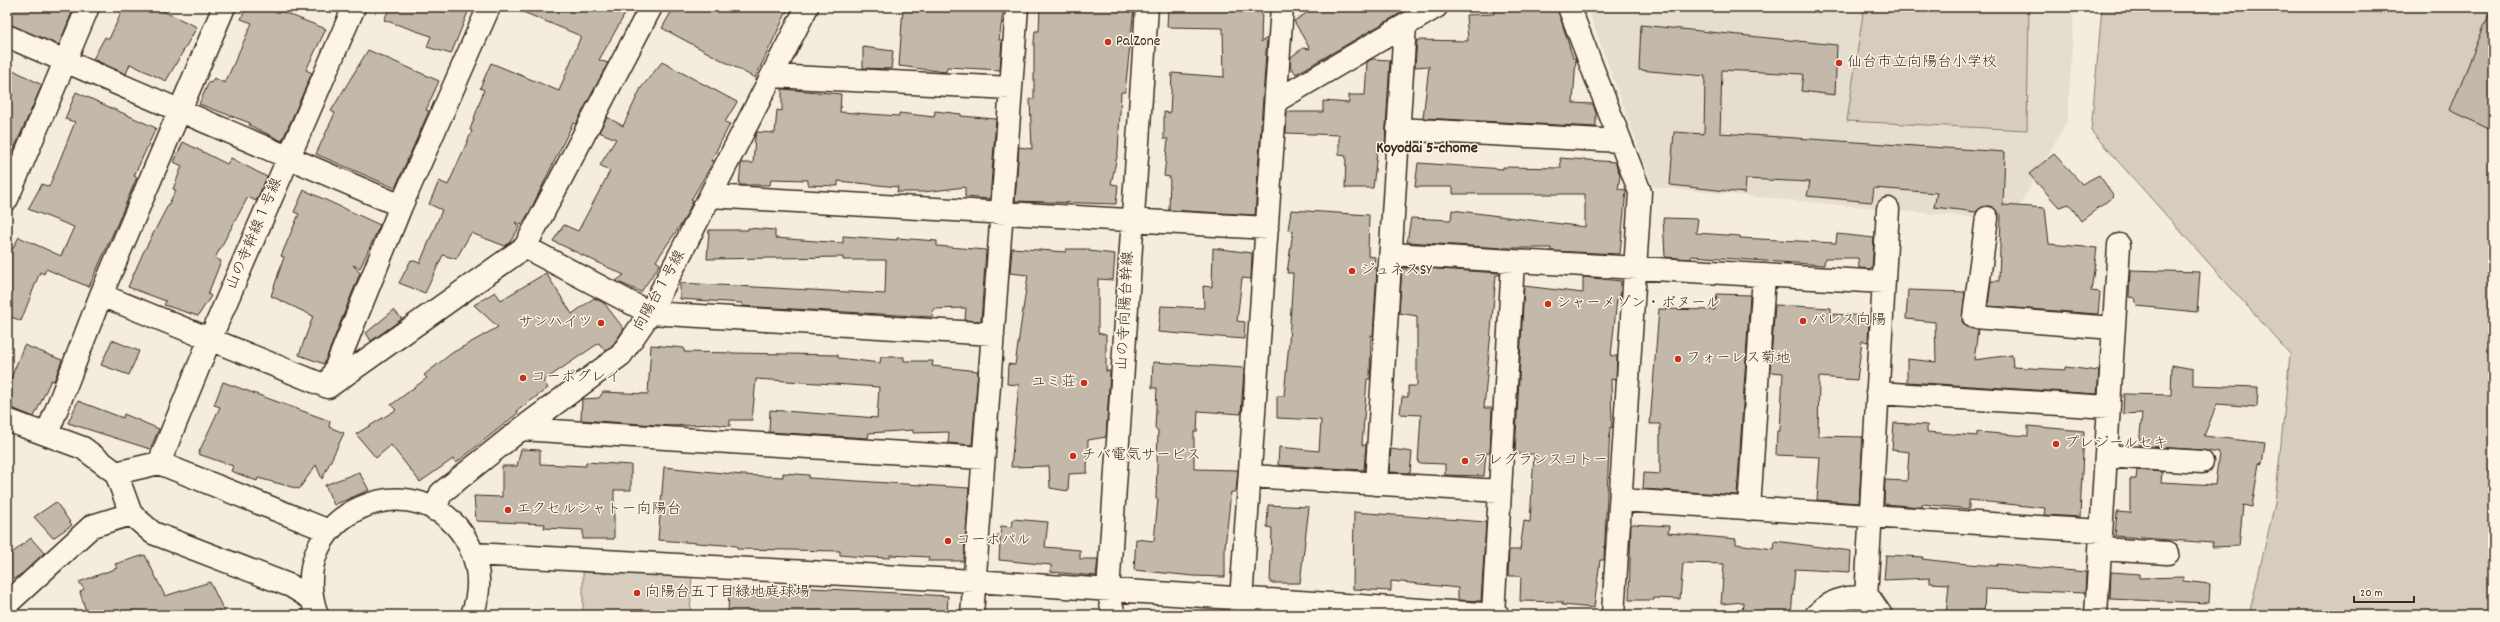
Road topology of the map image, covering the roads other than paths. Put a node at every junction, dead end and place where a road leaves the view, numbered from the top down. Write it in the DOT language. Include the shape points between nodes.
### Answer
graph roads {
  1 [pos="88,7"];
  2 [pos="224,7"];
  3 [pos="354,7"];
  4 [pos="488,7"];
  5 [pos="651,7"];
  6 [pos="807,7"];
  7 [pos="1017,7"];
  8 [pos="1147,7"];
  9 [pos="1282,7"];
  10 [pos="1436,7"];
  11 [pos="1569,7"];
  12 [pos="1405,25"];
  13 [pos="7,36"];
  14 [pos="65,59"];
  15 [pos="772,76"];
  16 [pos="1011,88"];
  17 [pos="1276,101"];
  18 [pos="181,109"];
  19 [pos="1398,129"];
  20 [pos="1620,141"];
  21 [pos="288,156"];
  22 [pos="710,196"];
  23 [pos="7,199"];
  24 [pos="401,206"];
  25 [pos="1888,209"];
  26 [pos="1002,213"];
  27 [pos="1987,218"];
  28 [pos="1132,220"];
  29 [pos="1267,228"];
  30 [pos="2119,245"];
  31 [pos="525,247"];
  32 [pos="1391,254"];
  33 [pos="1513,261"];
  34 [pos="1637,268"];
  35 [pos="1764,275"];
  36 [pos="1884,282"];
  37 [pos="101,295"];
  38 [pos="650,313"];
  39 [pos="2114,328"];
  40 [pos="993,334"];
  41 [pos="210,339"];
  42 [pos="328,387"];
  43 [pos="1877,393"];
  44 [pos="2109,407"];
  45 [pos="7,420"];
  46 [pos="521,429"];
  47 [pos="47,434"];
  48 [pos="2106,456"];
  49 [pos="983,458"];
  50 [pos="2202,462"];
  51 [pos="159,463"];
  52 [pos="116,473"];
  53 [pos="1250,476"];
  54 [pos="1376,484"];
  55 [pos="1500,491"];
  56 [pos="1621,500"];
  57 [pos="1749,508"];
  58 [pos="435,510"];
  59 [pos="131,514"];
  60 [pos="1870,516"];
  61 [pos="329,531"];
  62 [pos="2100,540"];
  63 [pos="2168,553"];
  64 [pos="474,554"];
  65 [pos="974,581"];
  66 [pos="1108,591"];
  67 [pos="1866,598"];
  68 [pos="7,604"];
  69 [pos="315,607"];
  70 [pos="1241,607"];
  71 [pos="472,615"];
  72 [pos="972,615"];
  73 [pos="1114,615"];
  74 [pos="1494,615"];
  75 [pos="1498,615"];
  76 [pos="1613,615"];
  77 [pos="1816,615"];
  78 [pos="1881,615"];
  79 [pos="2096,615"];
  1 -- 14 [label="street"];
  2 -- 18 [label="street"];
  3 -- 21 [label="street, 山の寺幹線１号線"];
  4 -- 24 [label="street"];
  5 -- 31 [label="street"];
  6 -- 15 [label="street, 向陽台１号線"];
  7 -- 16 [label="street"];
  8 -- 28 [label="street, 山の寺向陽台幹線"];
  9 -- 17 [label="street"];
  10 -- 12 [label="street"];
  11 -- 20 [label="street"];
  12 -- 17 [label="street"];
  12 -- 19 [label="street"];
  13 -- 14 [label="street"];
  14 -- 18 [label="street"];
  14 -- 23 [label="street"];
  15 -- 16 [label="street"];
  15 -- 22 [label="street, 向陽台１号線"];
  16 -- 26 [label="street"];
  17 -- 29 [label="street"];
  18 -- 21 [label="street"];
  18 -- 37 [label="street"];
  19 -- 20 [label="street"];
  19 -- 32 [label="street"];
  20 -- 34 [label="street" via="1640,192"];
  21 -- 24 [label="street"];
  21 -- 41 [label="street, 山の寺幹線１号線"];
  22 -- 26 [label="street"];
  22 -- 38 [label="street, 向陽台１号線"];
  24 -- 42 [label="street"];
  25 -- 36 [label="street"];
  26 -- 28 [label="street"];
  26 -- 40 [label="street"];
  27 -- 39 [label="street" via="1974,317"];
  28 -- 29 [label="street"];
  28 -- 66 [label="street, 山の寺向陽台幹線"];
  29 -- 53 [label="street"];
  30 -- 39 [label="street"];
  31 -- 38 [label="street"];
  31 -- 42 [label="street"];
  32 -- 33 [label="street"];
  32 -- 54 [label="street"];
  33 -- 34 [label="street"];
  33 -- 55 [label="street"];
  34 -- 35 [label="street"];
  34 -- 56 [label="street"];
  35 -- 36 [label="street"];
  35 -- 57 [label="street"];
  36 -- 43 [label="street"];
  37 -- 41 [label="street"];
  37 -- 47 [label="street"];
  38 -- 40 [label="street"];
  38 -- 46 [label="street, 向陽台１号線" via="621,355"];
  39 -- 44 [label="street"];
  40 -- 49 [label="street"];
  41 -- 42 [label="street"];
  41 -- 51 [label="street, 山の寺幹線１号線"];
  43 -- 44 [label="street"];
  43 -- 60 [label="street"];
  44 -- 48 [label="street"];
  45 -- 47 [label="street"];
  46 -- 49 [label="street"];
  46 -- 58 [label="street, 向陽台１号線" via="442,493"];
  47 -- 52 [label="street" via="83,448"];
  48 -- 50 [label="street"];
  48 -- 62 [label="street"];
  49 -- 65 [label="street"];
  51 -- 52 [label="street"];
  51 -- 61 [label="street"];
  52 -- 59 [label="street"];
  53 -- 54 [label="street"];
  53 -- 70 [label="street"];
  54 -- 55 [label="street"];
  55 -- 74 [label="street"];
  56 -- 57 [label="street"];
  56 -- 76 [label="street"];
  57 -- 60 [label="street"];
  58 -- 61 [label="street" via="413,502 390,500 374,503 346,515"];
  58 -- 64 [label="street" via="451,521 464,536"];
  59 -- 68 [label="street" via="92,526"];
  59 -- 69 [label="street" via="153,533 291,586"];
  60 -- 62 [label="street"];
  60 -- 67 [label="street"];
  61 -- 69 [label="street" via="319,546 313,563 310,581"];
  62 -- 63 [label="street"];
  62 -- 79 [label="street"];
  64 -- 65 [label="street"];
  64 -- 71 [label="street" via="479,576 477,599"];
  65 -- 66 [label="street"];
  65 -- 72 [label="street"];
  66 -- 70 [label="street"];
  66 -- 73 [label="street, 山の寺向陽台幹線"];
  67 -- 77 [label="street" via="1852,596 1825,607"];
  67 -- 78 [label="street" via="1870,599"];
  70 -- 74 [label="street"];
  74 -- 75 [label="street"];
}
